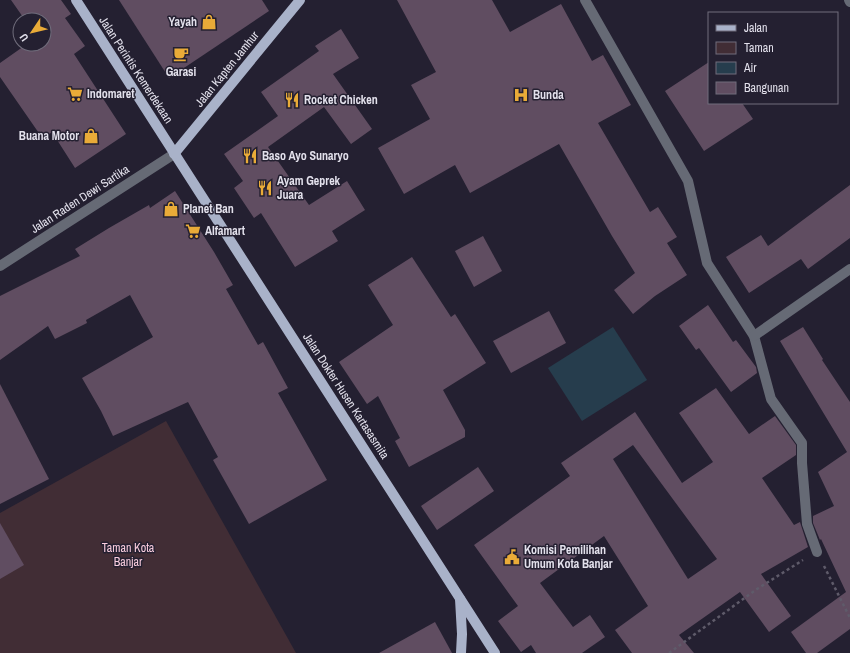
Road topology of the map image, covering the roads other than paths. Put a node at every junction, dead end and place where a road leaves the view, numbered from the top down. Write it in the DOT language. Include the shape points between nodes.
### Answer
graph roads {
  1 [pos="76,0"];
  2 [pos="300,0"];
  3 [pos="585,0"];
  4 [pos="174,154"];
  5 [pos="0,266"];
  6 [pos="850,269"];
  7 [pos="754,336"];
  8 [pos="817,552"];
  9 [pos="460,597"];
  10 [pos="461,653"];
  11 [pos="495,653"];
  1 -- 4 [label="main road, Jalan Perintis Kemerdekaan"];
  2 -- 4 [label="main road, Jalan Kapten Jamhur"];
  3 -- 7 [label="street" via="688,181 707,263"];
  4 -- 5 [label="street, Jalan Raden Dewi Sartika"];
  4 -- 9 [label="main road, Jalan Dokter Husen Kartasasmita"];
  6 -- 7 [label="street"];
  7 -- 8 [label="street" via="771,399 802,443 807,524"];
  9 -- 10 [label="main road"];
  9 -- 11 [label="main road, Jalan Dokter Husen Kartasasmita"];
}
